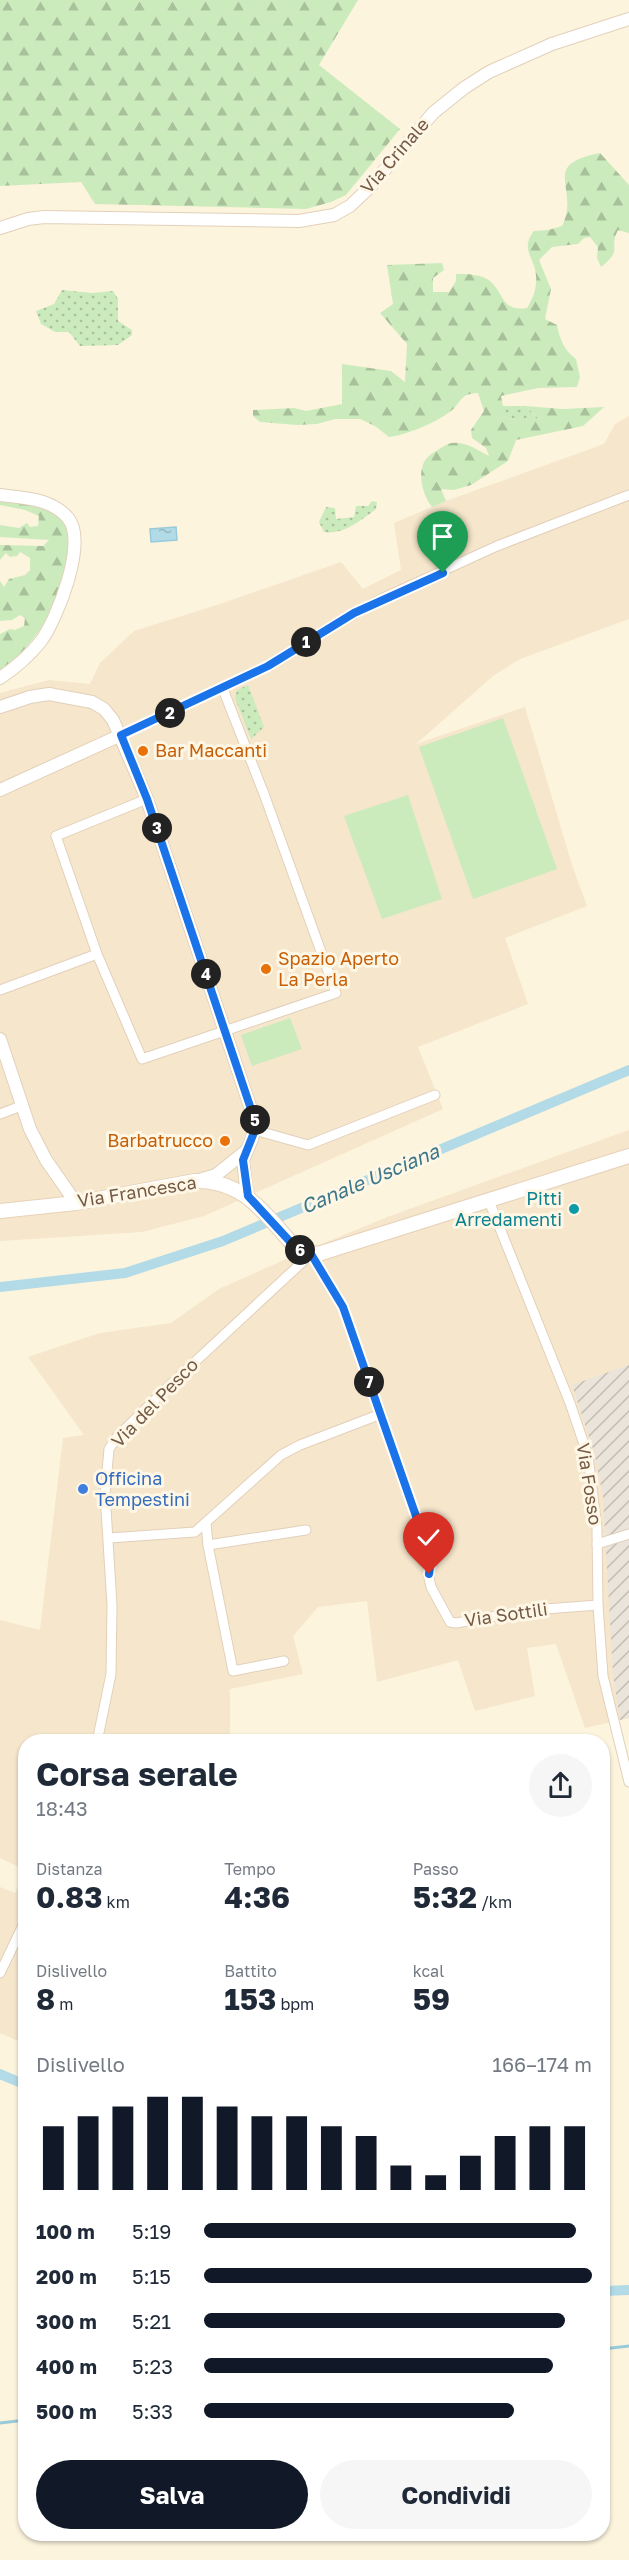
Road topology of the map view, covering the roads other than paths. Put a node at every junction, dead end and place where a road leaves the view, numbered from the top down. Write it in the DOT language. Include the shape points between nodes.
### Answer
graph roads {
  1 [pos="629,19"];
  2 [pos="0,228"];
  3 [pos="0,495"];
  4 [pos="629,495"];
  5 [pos="0,678"];
  6 [pos="223,689"];
  7 [pos="0,707"];
  8 [pos="121,735"];
  9 [pos="0,790"];
  10 [pos="147,799"];
  11 [pos="97,954"];
  12 [pos="0,990"];
  13 [pos="225,1030"];
  14 [pos="0,1039"];
  15 [pos="435,1095"];
  16 [pos="21,1106"];
  17 [pos="0,1114"];
  18 [pos="255,1130"];
  19 [pos="629,1156"];
  20 [pos="241,1157"];
  21 [pos="195,1182"];
  22 [pos="229,1186"];
  23 [pos="248,1196"];
  24 [pos="489,1202"];
  25 [pos="75,1203"];
  26 [pos="0,1211"];
  27 [pos="311,1254"];
  28 [pos="381,1414"];
  29 [pos="206,1523"];
  30 [pos="306,1530"];
  31 [pos="629,1534"];
  32 [pos="109,1538"];
  33 [pos="597,1544"];
  34 [pos="208,1545"];
  35 [pos="598,1605"];
  36 [pos="284,1660"];
  37 [pos="99,1734"];
  38 [pos="629,1782"];
  39 [pos="18,1936"];
  40 [pos="0,1973"];
  1 -- 2 [label="street, Via Crinale" via="520,56 464,88 426,120 371,186 334,215 299,221 44,217"];
  3 -- 5 [label="street" via="44,501 56,508 70,520 75,542 69,575 43,638"];
  4 -- 6 [label="street" via="497,546 383,598"];
  6 -- 8 [label="street"];
  6 -- 13 [label="street" via="336,993"];
  7 -- 8 [label="street" via="40,695 75,697 104,709"];
  8 -- 9 [label="street"];
  8 -- 10 [label="street"];
  10 -- 11 [label="street" via="56,836"];
  10 -- 13 [label="street"];
  11 -- 12 [label="street"];
  11 -- 13 [label="street" via="142,1059"];
  13 -- 18 [label="street"];
  14 -- 16 [label="street"];
  15 -- 18 [label="street" via="308,1145"];
  16 -- 17 [label="street"];
  16 -- 25 [label="street" via="37,1144"];
  18 -- 20 [label="street"];
  19 -- 24 [label="main road"];
  20 -- 21 [label="street" via="216,1175"];
  20 -- 22 [label="street"];
  20 -- 23 [label="street"];
  21 -- 22 [label="main road, Via Francesca"];
  21 -- 25 [label="main road, Via Francesca"];
  22 -- 23 [label="main road, Via Francesca"];
  23 -- 27 [label="main road, Via Francesca" via="295,1247"];
  24 -- 27 [label="main road" via="330,1252"];
  24 -- 33 [label="street, Via Fosso" via="588,1456"];
  25 -- 26 [label="main road, Via Francesca"];
  27 -- 28 [label="street, Via Sottili" via="343,1307"];
  27 -- 32 [label="street, Via del Pesco" via="117,1437 109,1449 105,1474"];
  28 -- 29 [label="street" via="281,1455"];
  28 -- 35 [label="street, Via Sottili" via="431,1559 431,1587 450,1622"];
  29 -- 32 [label="street" via="195,1532"];
  29 -- 34 [label="street"];
  30 -- 34 [label="street"];
  31 -- 33 [label="street"];
  32 -- 37 [label="street, Via del Pesco" via="111,1674"];
  33 -- 35 [label="street, Via Fosso"];
  34 -- 36 [label="street" via="233,1671"];
  35 -- 38 [label="street, Via Fosso" via="603,1676"];
  39 -- 40 [label="street"];
}
